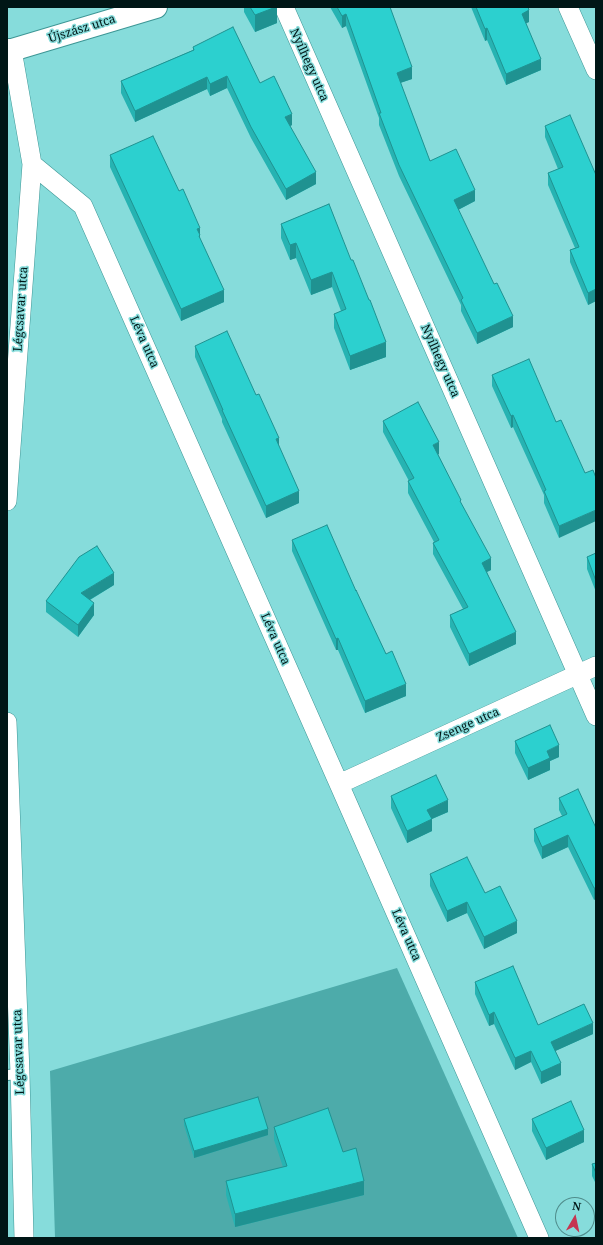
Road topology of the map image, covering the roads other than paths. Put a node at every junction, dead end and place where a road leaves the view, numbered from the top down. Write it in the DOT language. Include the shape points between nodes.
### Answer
graph roads {
  1 [pos="156,7"];
  2 [pos="284,7"];
  3 [pos="568,7"];
  4 [pos="9,50"];
  5 [pos="596,70"];
  6 [pos="32,164"];
  7 [pos="7,501"];
  8 [pos="596,666"];
  9 [pos="578,675"];
  10 [pos="596,716"];
  11 [pos="7,722"];
  12 [pos="339,784"];
  13 [pos="14,1074"];
  14 [pos="24,1238"];
  15 [pos="539,1238"];
  1 -- 4 [label="street, Újszász utca"];
  2 -- 9 [label="street, Nyílhegy utca"];
  3 -- 5 [label="street"];
  4 -- 6 [label="street"];
  6 -- 7 [label="street, Légcsavar utca"];
  6 -- 12 [label="street, Léva utca" via="83,206"];
  8 -- 9 [label="street, Zsenge utca"];
  9 -- 10 [label="street, Nyílhegy utca"];
  9 -- 12 [label="street, Zsenge utca"];
  11 -- 13 [label="street, Légcsavar utca"];
  12 -- 15 [label="street, Léva utca"];
  13 -- 14 [label="street, Légcsavar utca"];
}
